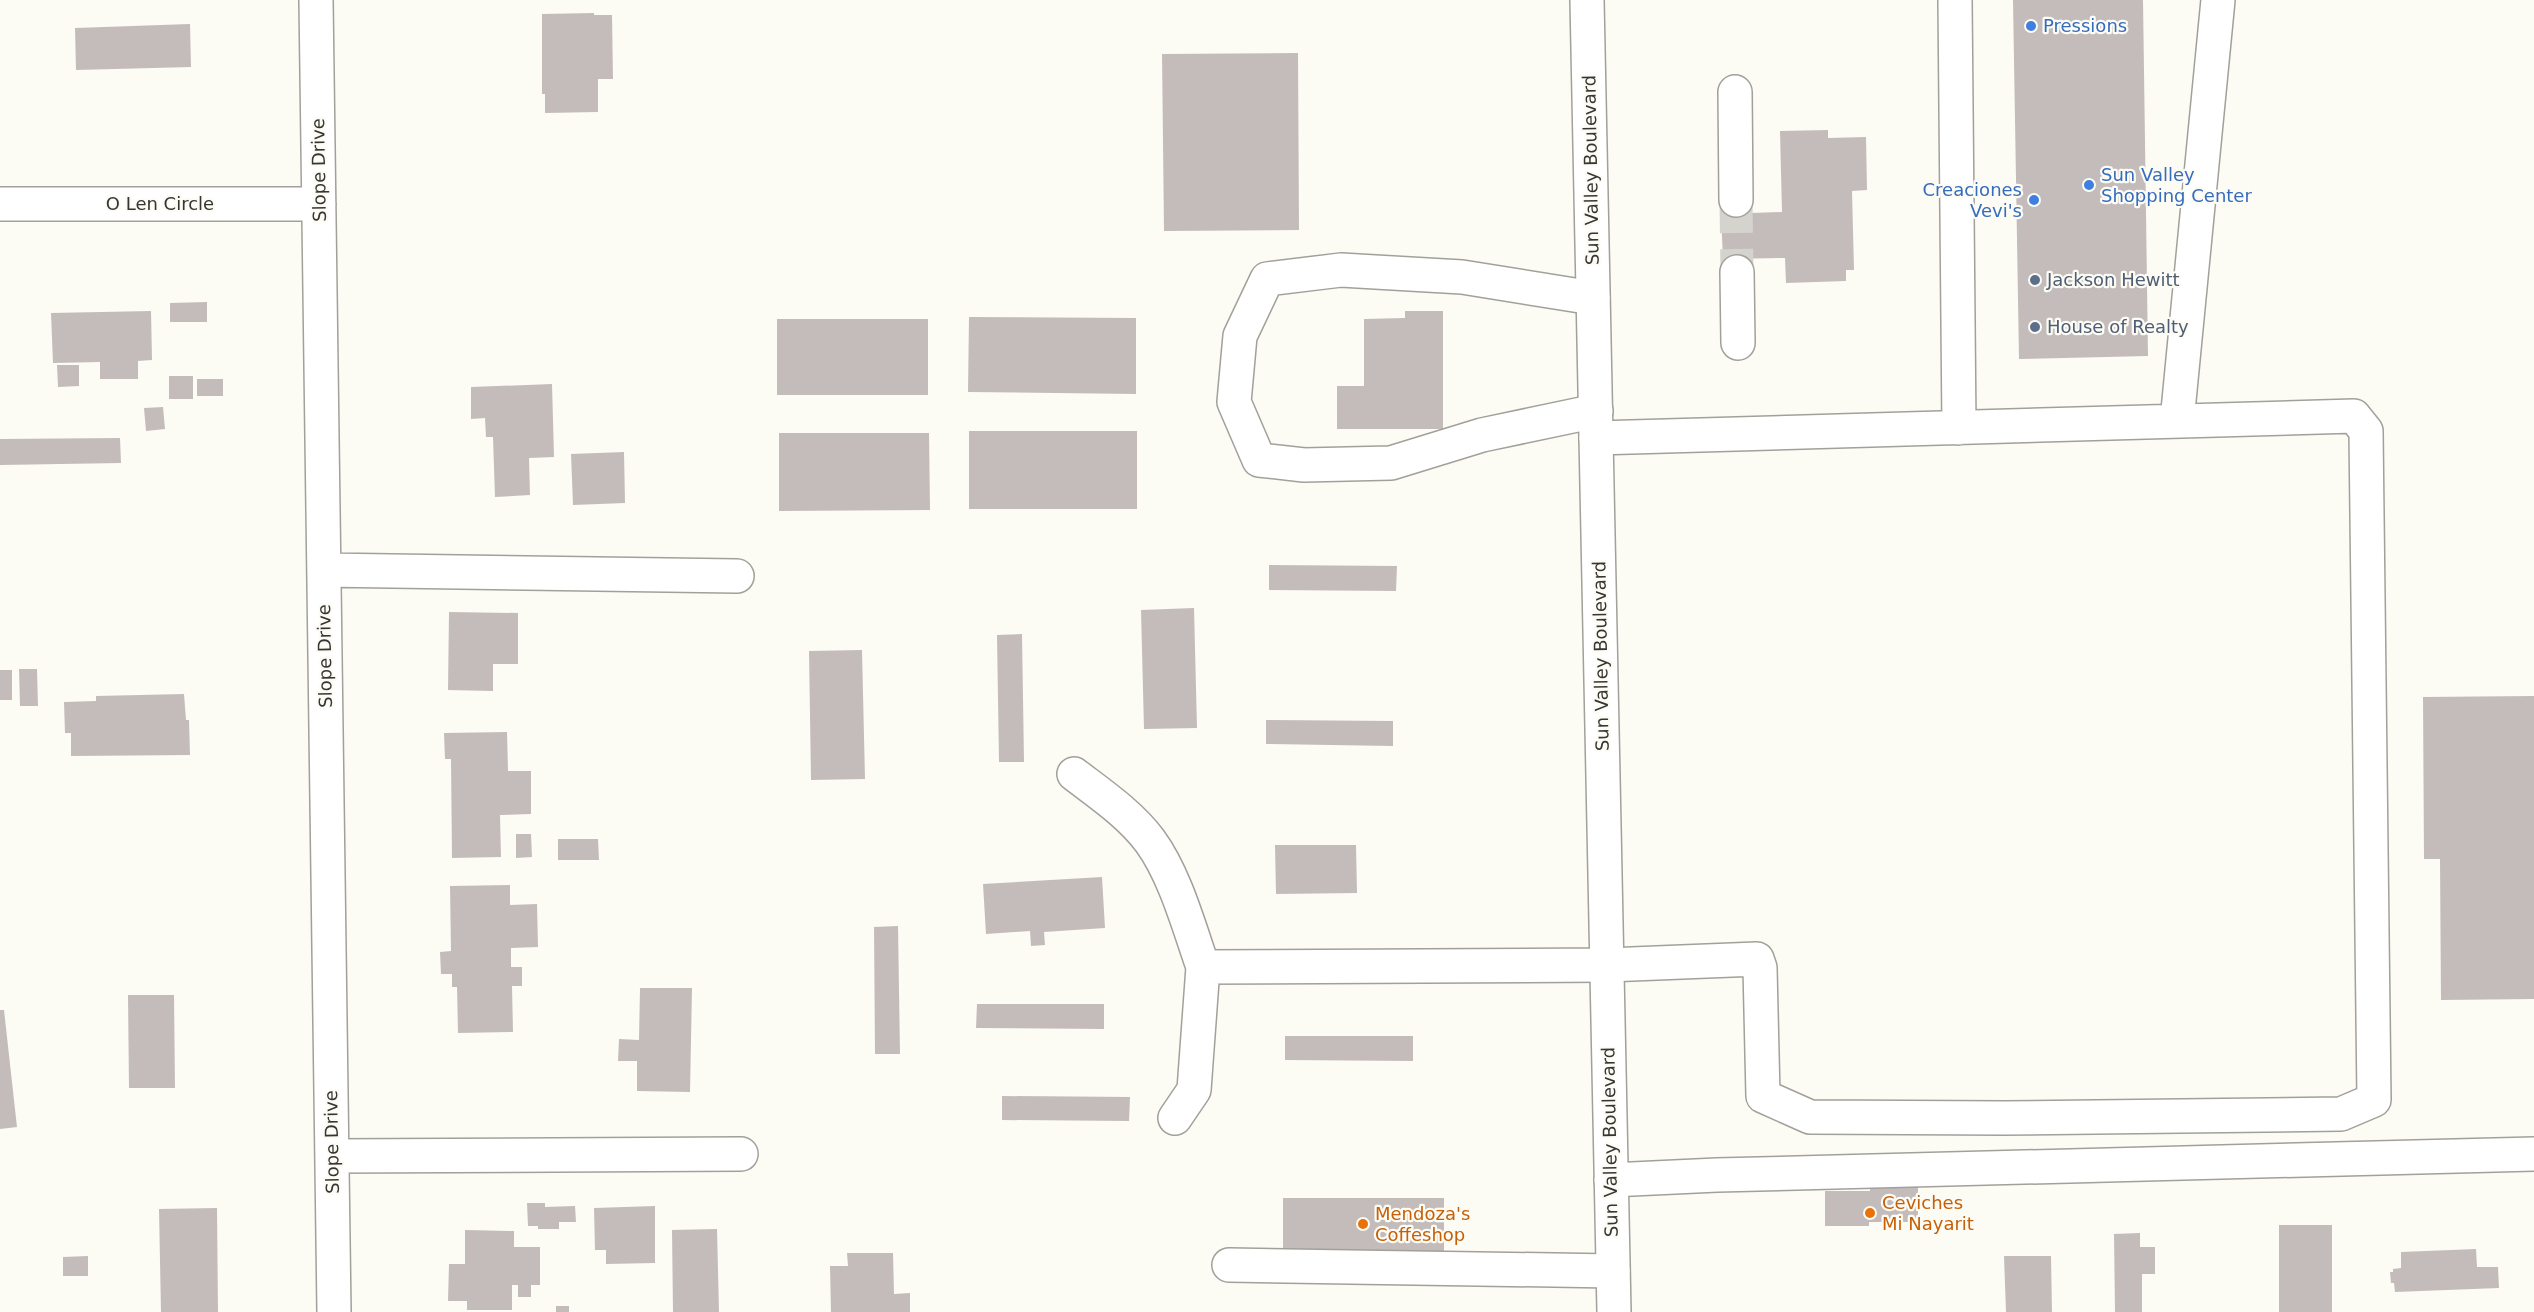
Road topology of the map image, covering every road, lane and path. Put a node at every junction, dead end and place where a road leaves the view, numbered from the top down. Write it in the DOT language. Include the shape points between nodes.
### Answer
graph roads {
  1 [pos="316,0"];
  2 [pos="1587,0"];
  3 [pos="1954,0"];
  4 [pos="2218,0"];
  5 [pos="1735,92"];
  6 [pos="1736,200"];
  7 [pos="0,204"];
  8 [pos="319,204"];
  9 [pos="1737,272"];
  10 [pos="1593,298"];
  11 [pos="1738,343"];
  12 [pos="2177,421"];
  13 [pos="1596,424"];
  14 [pos="1959,428"];
  15 [pos="324,570"];
  16 [pos="737,576"];
  17 [pos="1074,774"];
  18 [pos="1607,965"];
  19 [pos="1203,967"];
  20 [pos="1175,1118"];
  21 [pos="741,1154"];
  22 [pos="2534,1154"];
  23 [pos="332,1156"];
  24 [pos="1611,1180"];
  25 [pos="1229,1265"];
  26 [pos="1613,1271"];
  27 [pos="334,1312"];
  28 [pos="1614,1312"];
  1 -- 8 [label="street, Slope Drive"];
  2 -- 10 [label="street, Sun Valley Boulevard"];
  3 -- 14 [label="street"];
  4 -- 12 [label="street"];
  5 -- 6 [label="street"];
  7 -- 8 [label="street, O Len Circle"];
  8 -- 15 [label="street, Slope Drive"];
  9 -- 11 [label="street"];
  10 -- 13 [label="street, Sun Valley Boulevard"];
  10 -- 13 [label="street" via="1462,277 1341,270 1267,279 1240,336 1234,402 1258,460 1304,465 1391,463 1482,435"];
  12 -- 14 [label="street"];
  12 -- 18 [label="street" via="2354,416 2366,431 2374,1100 2341,1114 1810,1117 1762,1096 1757,959"];
  13 -- 14 [label="street"];
  13 -- 18 [label="street, Sun Valley Boulevard"];
  15 -- 16 [label="street"];
  15 -- 23 [label="street, Slope Drive"];
  17 -- 19 [label="street" via="1112,803 1150,841 1179,895"];
  18 -- 19 [label="street"];
  18 -- 24 [label="street, Sun Valley Boulevard"];
  19 -- 20 [label="street" via="1194,1090"];
  21 -- 23 [label="street"];
  22 -- 24 [label="street"];
  23 -- 27 [label="street, Slope Drive"];
  24 -- 26 [label="street, Sun Valley Boulevard"];
  25 -- 26 [label="street"];
  26 -- 28 [label="street, Sun Valley Boulevard"];
}
